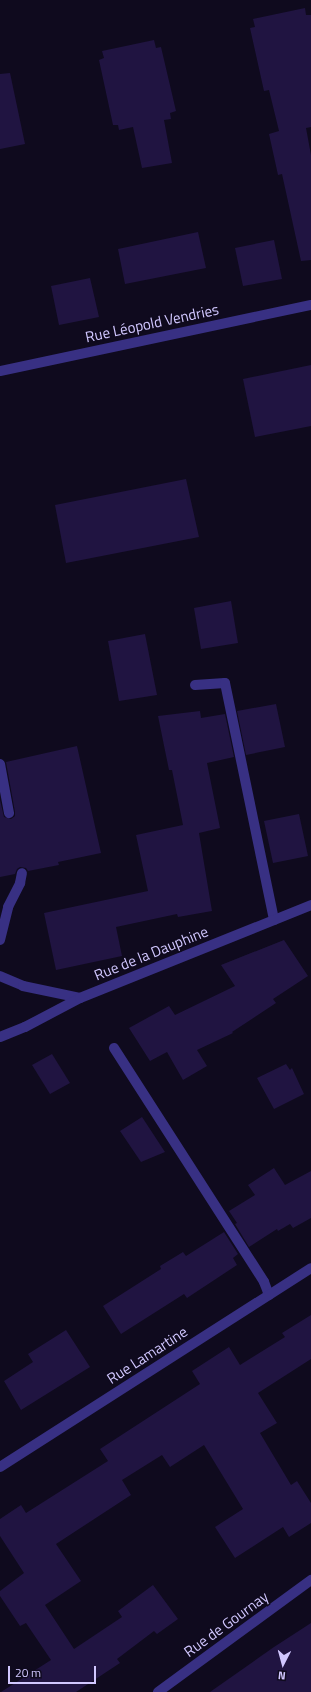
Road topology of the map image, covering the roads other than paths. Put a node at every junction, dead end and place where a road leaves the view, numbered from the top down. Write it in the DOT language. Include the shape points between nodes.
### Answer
graph roads {
  1 [pos="311,304"];
  2 [pos="0,371"];
  3 [pos="195,685"];
  4 [pos="0,764"];
  5 [pos="9,812"];
  6 [pos="22,873"];
  7 [pos="311,905"];
  8 [pos="274,920"];
  9 [pos="0,940"];
  10 [pos="0,976"];
  11 [pos="80,998"];
  12 [pos="0,1037"];
  13 [pos="114,1048"];
  14 [pos="311,1268"];
  15 [pos="269,1295"];
  16 [pos="0,1467"];
  17 [pos="311,1580"];
  18 [pos="158,1692"];
  1 -- 2 [label="street, Rue Léopold Vendries"];
  3 -- 8 [label="street" via="225,683"];
  4 -- 5 [label="street"];
  6 -- 9 [label="street" via="8,907"];
  7 -- 8 [label="street, Rue de la Dauphine"];
  8 -- 11 [label="street, Rue de la Dauphine"];
  10 -- 11 [label="street" via="22,986"];
  11 -- 12 [label="street, Rue de la Dauphine"];
  13 -- 15 [label="street" via="264,1282"];
  14 -- 15 [label="street, Rue Lamartine"];
  15 -- 16 [label="street, Rue Lamartine"];
  17 -- 18 [label="street, Rue de Gournay"];
}
